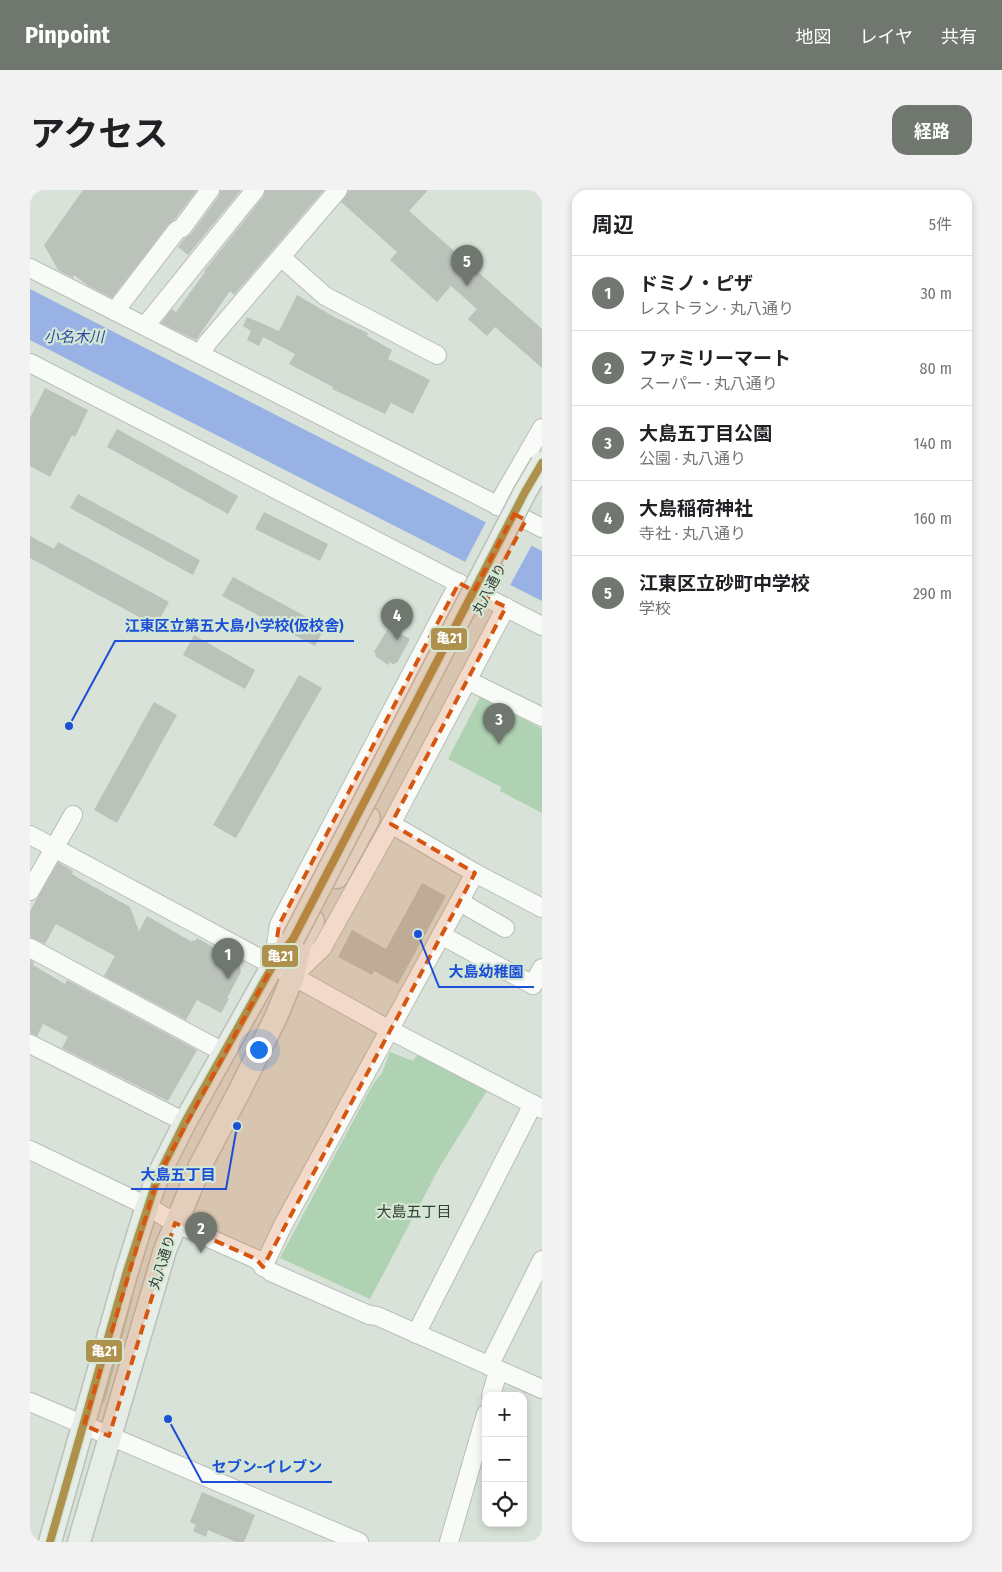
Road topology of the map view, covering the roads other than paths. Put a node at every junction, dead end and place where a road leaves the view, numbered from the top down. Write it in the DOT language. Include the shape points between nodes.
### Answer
graph roads {
  1 [pos="210,190"];
  2 [pos="255,190"];
  3 [pos="338,190"];
  4 [pos="281,257"];
  5 [pos="30,268"];
  6 [pos="115,311"];
  7 [pos="145,326"];
  8 [pos="200,354"];
  9 [pos="437,355"];
  10 [pos="30,363"];
  11 [pos="542,428"];
  12 [pos="533,462"];
  13 [pos="542,472"];
  14 [pos="542,490"];
  15 [pos="497,506"];
  16 [pos="542,528"];
  17 [pos="459,583"];
  18 [pos="506,607"];
  19 [pos="542,626"];
  20 [pos="467,680"];
  21 [pos="542,717"];
  22 [pos="72,815"];
  23 [pos="390,824"];
  24 [pos="30,835"];
  25 [pos="54,848"];
  26 [pos="475,873"];
  27 [pos="30,890"];
  28 [pos="460,902"];
  29 [pos="542,908"];
  30 [pos="505,928"];
  31 [pos="441,936"];
  32 [pos="296,942"];
  33 [pos="30,948"];
  34 [pos="273,966"];
  35 [pos="542,968"];
  36 [pos="293,976"];
  37 [pos="390,1030"];
  38 [pos="30,1044"];
  39 [pos="225,1053"];
  40 [pos="538,1107"];
  41 [pos="185,1122"];
  42 [pos="30,1150"];
  43 [pos="147,1206"];
  44 [pos="175,1224"];
  45 [pos="542,1260"];
  46 [pos="263,1267"];
  47 [pos="416,1334"];
  48 [pos="493,1368"];
  49 [pos="542,1389"];
  50 [pos="491,1392"];
  51 [pos="30,1402"];
  52 [pos="84,1425"];
  53 [pos="482,1428"];
  54 [pos="109,1436"];
  55 [pos="50,1542"];
  56 [pos="79,1542"];
  57 [pos="359,1542"];
  58 [pos="449,1542"];
  1 -- 6 [label="street"];
  2 -- 7 [label="street"];
  3 -- 4 [label="street"];
  4 -- 8 [label="street"];
  4 -- 9 [label="street" via="325,296"];
  5 -- 6 [label="street"];
  6 -- 7 [label="street"];
  7 -- 8 [label="street"];
  8 -- 15 [label="street"];
  10 -- 17 [label="street"];
  11 -- 12 [label="street"];
  12 -- 13 [label="street"];
  12 -- 15 [label="street"];
  12 -- 32 [label="main road, 丸八通り, bridge" via="525,492"];
  14 -- 32 [label="main road, 丸八通り" via="369,818"];
  15 -- 16 [label="street"];
  17 -- 18 [label="street"];
  17 -- 34 [label="street" via="279,924"];
  18 -- 19 [label="street"];
  18 -- 20 [label="street"];
  20 -- 21 [label="street"];
  20 -- 23 [label="street"];
  22 -- 25 [label="street"];
  23 -- 26 [label="street"];
  23 -- 36 [label="street" via="322,948"];
  24 -- 25 [label="street"];
  25 -- 27 [label="street"];
  25 -- 34 [label="street"];
  26 -- 28 [label="street"];
  26 -- 29 [label="street"];
  28 -- 30 [label="street"];
  28 -- 31 [label="street"];
  31 -- 35 [label="street" via="533,985"];
  31 -- 37 [label="street"];
  32 -- 34 [label="main road, 丸八通り"];
  32 -- 36 [label="main road, 丸八通り"];
  33 -- 39 [label="street"];
  34 -- 36 [label="street"];
  34 -- 39 [label="main road, 丸八通り"];
  36 -- 37 [label="street"];
  36 -- 44 [label="main road, 丸八通り"];
  37 -- 40 [label="street"];
  37 -- 46 [label="street"];
  38 -- 41 [label="street"];
  39 -- 41 [label="main road, 丸八通り"];
  40 -- 47 [label="street"];
  41 -- 43 [label="main road, 丸八通り"];
  42 -- 43 [label="street"];
  43 -- 44 [label="street"];
  43 -- 52 [label="main road, 丸八通り"];
  44 -- 46 [label="street" via="256,1259"];
  44 -- 54 [label="main road, 丸八通り"];
  45 -- 48 [label="street"];
  46 -- 47 [label="street"];
  47 -- 48 [label="street"];
  48 -- 49 [label="street"];
  48 -- 50 [label="street"];
  51 -- 52 [label="street"];
  52 -- 54 [label="street"];
  52 -- 55 [label="main road, 丸八通り"];
  53 -- 58 [label="street"];
  54 -- 56 [label="main road, 丸八通り"];
  54 -- 57 [label="street"];
}
